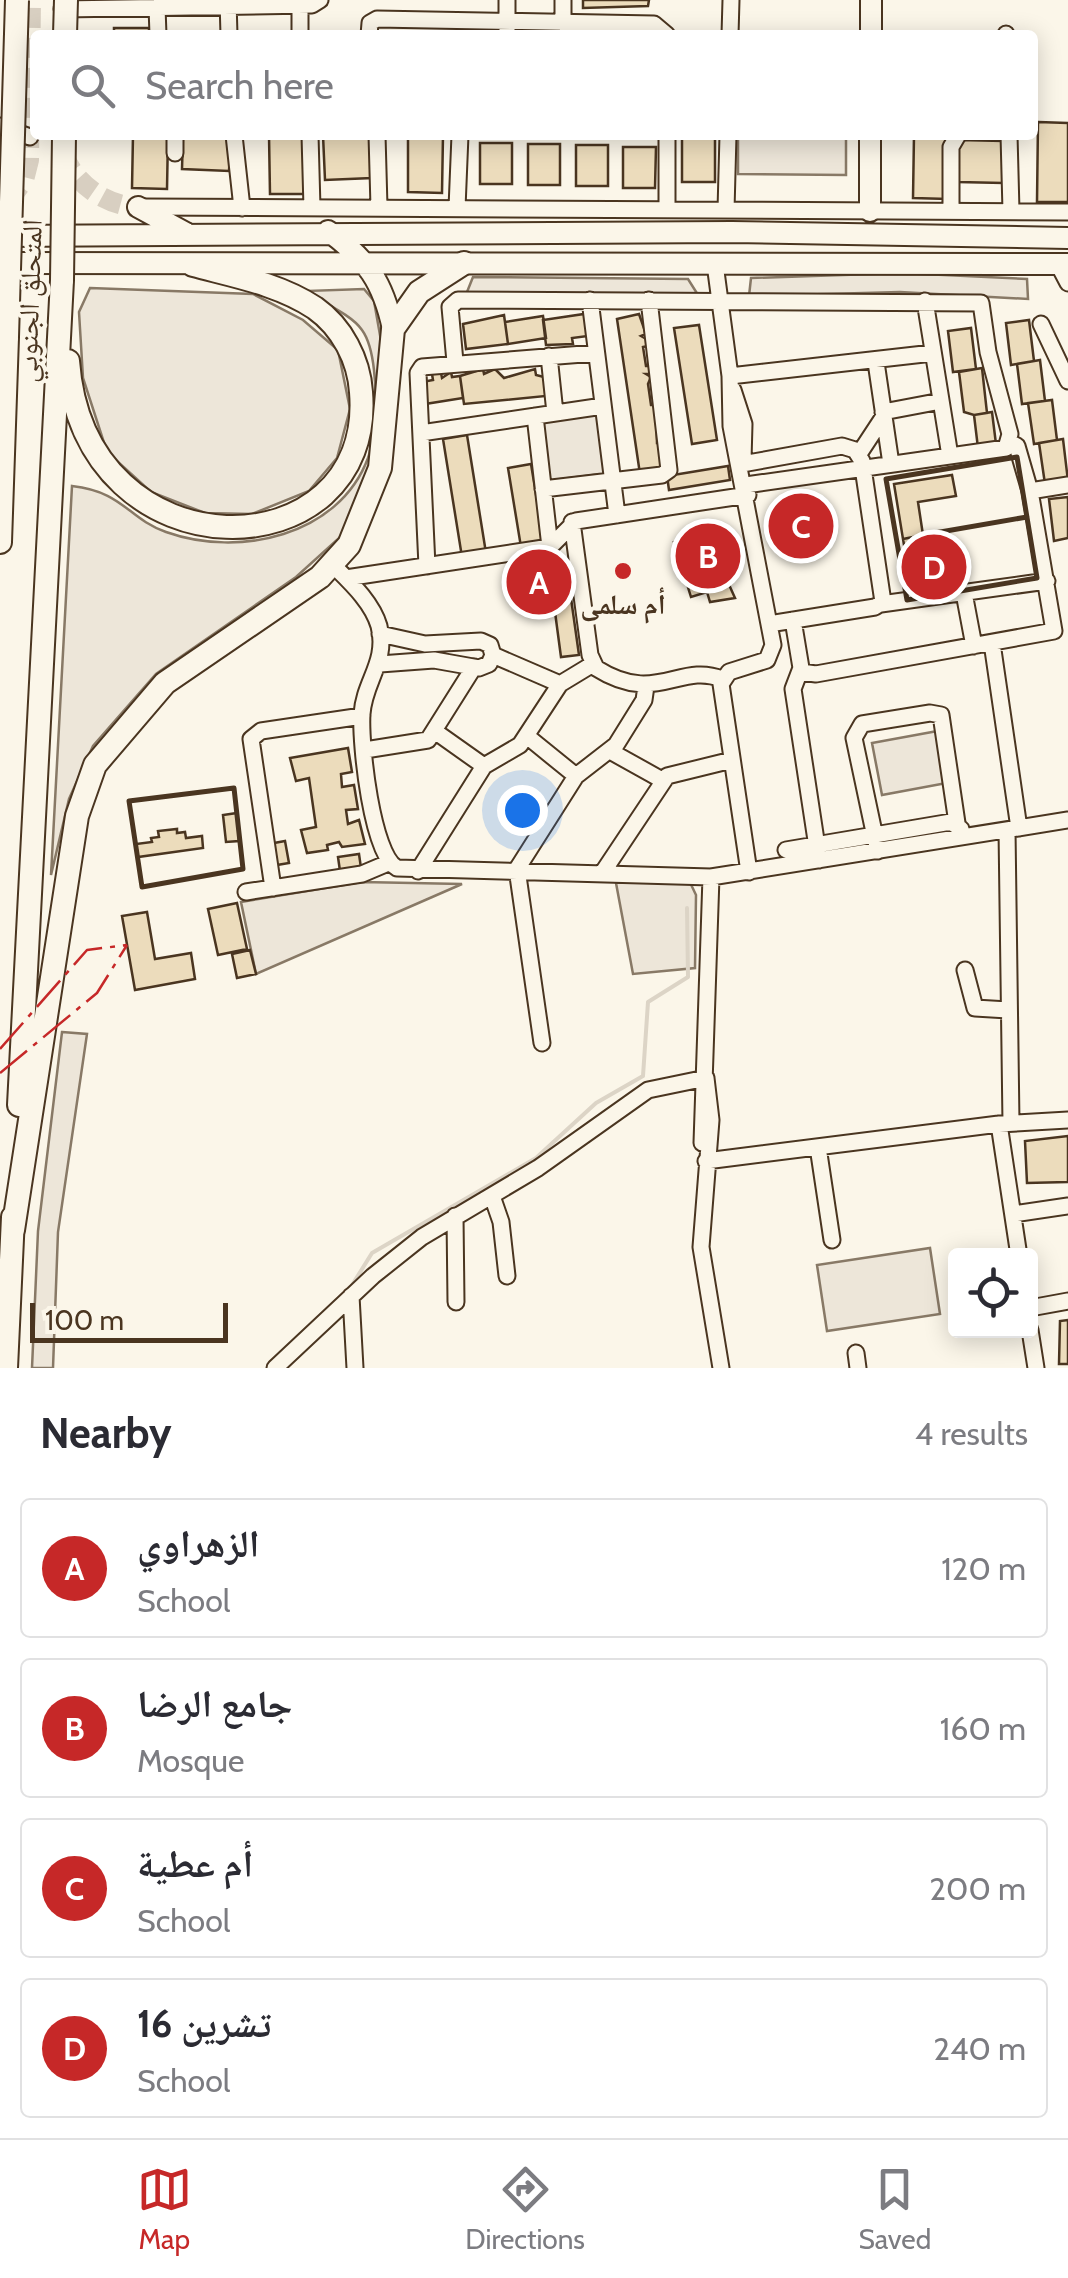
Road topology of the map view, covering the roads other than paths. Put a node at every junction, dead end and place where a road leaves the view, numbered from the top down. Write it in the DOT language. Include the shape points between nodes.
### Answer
graph roads {
  1 [pos="320,0"];
  2 [pos="508,0"];
  3 [pos="563,0"];
  4 [pos="731,0"];
  5 [pos="871,0"];
  6 [pos="25,2"];
  7 [pos="228,3"];
  8 [pos="64,4"];
  9 [pos="104,4"];
  10 [pos="300,5"];
  11 [pos="157,7"];
  12 [pos="563,23"];
  13 [pos="434,27"];
  14 [pos="507,28"];
  15 [pos="66,30"];
  16 [pos="158,30"];
  17 [pos="229,30"];
  18 [pos="300,30"];
  19 [pos="371,30"];
  20 [pos="661,30"];
  21 [pos="730,30"];
  22 [pos="871,30"];
  23 [pos="0,126"];
  24 [pos="30,137"];
  25 [pos="64,140"];
  26 [pos="175,140"];
  27 [pos="235,140"];
  28 [pos="310,140"];
  29 [pos="376,140"];
  30 [pos="460,140"];
  31 [pos="668,140"];
  32 [pos="728,140"];
  33 [pos="870,140"];
  34 [pos="955,140"];
  35 [pos="1009,140"];
  36 [pos="175,153"];
  37 [pos="379,207"];
  38 [pos="138,208"];
  39 [pos="242,208"];
  40 [pos="312,208"];
  41 [pos="457,208"];
  42 [pos="667,210"];
  43 [pos="726,210"];
  44 [pos="870,210"];
  45 [pos="951,211"];
  46 [pos="1011,212"];
  47 [pos="1068,212"];
  48 [pos="327,231"];
  49 [pos="429,231"];
  50 [pos="188,234"];
  51 [pos="0,236"];
  52 [pos="1068,238"];
  53 [pos="0,263"];
  54 [pos="464,263"];
  55 [pos="193,264"];
  56 [pos="426,264"];
  57 [pos="715,264"];
  58 [pos="371,266"];
  59 [pos="1065,270"];
  60 [pos="62,280"];
  61 [pos="590,300"];
  62 [pos="649,300"];
  63 [pos="720,300"];
  64 [pos="925,301"];
  65 [pos="1042,324"];
  66 [pos="393,329"];
  67 [pos="7,338"];
  68 [pos="596,353"];
  69 [pos="933,353"];
  70 [pos="549,356"];
  71 [pos="455,362"];
  72 [pos="876,362"];
  73 [pos="0,365"];
  74 [pos="1068,380"];
  75 [pos="730,381"];
  76 [pos="941,401"];
  77 [pos="602,406"];
  78 [pos="555,413"];
  79 [pos="884,414"];
  80 [pos="535,416"];
  81 [pos="421,433"];
  82 [pos="1009,442"];
  83 [pos="950,456"];
  84 [pos="861,461"];
  85 [pos="742,464"];
  86 [pos="891,464"];
  87 [pos="612,481"];
  88 [pos="1068,485"];
  89 [pos="543,490"];
  90 [pos="747,490"];
  91 [pos="1030,490"];
  92 [pos="617,515"];
  93 [pos="572,522"];
  94 [pos="0,542"];
  95 [pos="550,547"];
  96 [pos="428,566"];
  97 [pos="340,572"];
  98 [pos="1048,581"];
  99 [pos="964,593"];
  100 [pos="881,604"];
  101 [pos="1061,616"];
  102 [pos="793,620"];
  103 [pos="770,624"];
  104 [pos="380,634"];
  105 [pos="417,642"];
  106 [pos="992,642"];
  107 [pos="974,646"];
  108 [pos="493,655"];
  109 [pos="416,660"];
  110 [pos="380,664"];
  111 [pos="593,664"];
  112 [pos="474,666"];
  113 [pos="801,672"];
  114 [pos="722,679"];
  115 [pos="560,684"];
  116 [pos="646,686"];
  117 [pos="362,716"];
  118 [pos="436,732"];
  119 [pos="528,737"];
  120 [pos="365,750"];
  121 [pos="610,751"];
  122 [pos="732,760"];
  123 [pos="484,766"];
  124 [pos="576,776"];
  125 [pos="662,780"];
  126 [pos="1068,820"];
  127 [pos="1013,829"];
  128 [pos="960,830"];
  129 [pos="877,843"];
  130 [pos="786,850"];
  131 [pos="818,852"];
  132 [pos="388,863"];
  133 [pos="516,869"];
  134 [pos="418,871"];
  135 [pos="603,872"];
  136 [pos="749,872"];
  137 [pos="711,877"];
  138 [pos="274,888"];
  139 [pos="246,892"];
  140 [pos="965,970"];
  141 [pos="1008,1010"];
  142 [pos="542,1043"];
  143 [pos="706,1078"];
  144 [pos="1068,1120"];
  145 [pos="1005,1124"];
  146 [pos="818,1147"];
  147 [pos="706,1161"];
  148 [pos="492,1196"];
  149 [pos="1068,1206"];
  150 [pos="1012,1214"];
  151 [pos="455,1216"];
  152 [pos="12,1230"];
  153 [pos="832,1240"];
  154 [pos="1018,1248"];
  155 [pos="506,1276"];
  156 [pos="351,1296"];
  157 [pos="1068,1301"];
  158 [pos="456,1302"];
  159 [pos="1038,1307"];
  160 [pos="1031,1338"];
  161 [pos="6,1368"];
  162 [pos="274,1368"];
  163 [pos="356,1368"];
  164 [pos="721,1368"];
  165 [pos="1036,1368"];
  1 -- 10 [label="street"];
  2 -- 14 [label="street"];
  3 -- 12 [label="street"];
  4 -- 21 [label="street"];
  5 -- 22 [label="main road"];
  6 -- 67 [label="highway, المتحلق الجنوبي, bridge"];
  7 -- 10 [label="street"];
  7 -- 11 [label="street"];
  7 -- 17 [label="street"];
  8 -- 9 [label="street"];
  8 -- 15 [label="highway, bridge"];
  9 -- 11 [label="street"];
  10 -- 18 [label="street"];
  11 -- 16 [label="street"];
  12 -- 14 [label="street"];
  12 -- 20 [label="street" via="654,24"];
  13 -- 14 [label="street"];
  13 -- 19 [label="street" via="374,19"];
  23 -- 24 [label="street"];
  25 -- 60 [label="highway, المتحلق الجنوبي, bridge"];
  26 -- 36 [label="street"];
  27 -- 39 [label="street"];
  28 -- 40 [label="street"];
  29 -- 37 [label="street"];
  30 -- 41 [label="street"];
  31 -- 42 [label="street"];
  32 -- 43 [label="street"];
  33 -- 44 [label="main road"];
  34 -- 45 [label="street"];
  35 -- 46 [label="street"];
  37 -- 40 [label="street"];
  37 -- 41 [label="street"];
  38 -- 39 [label="street"];
  38 -- 50 [label="main road"];
  39 -- 40 [label="street"];
  41 -- 42 [label="street"];
  42 -- 43 [label="street"];
  43 -- 44 [label="street"];
  44 -- 45 [label="street"];
  45 -- 46 [label="street"];
  46 -- 47 [label="street"];
  48 -- 49 [label="main road"];
  48 -- 50 [label="main road"];
  48 -- 58 [label="main road"];
  49 -- 52 [label="main road"];
  49 -- 56 [label="main road" via="413,244"];
  50 -- 51 [label="main road"];
  53 -- 55 [label="main road"];
  54 -- 56 [label="main road"];
  54 -- 57 [label="main road"];
  54 -- 66 [label="highway" via="419,292"];
  55 -- 58 [label="main road"];
  55 -- 60 [label="highway" via="297,298 339,331 353,355 363,409 348,462 322,494 288,516 204,526 148,505 109,474 82,428 71,389"];
  56 -- 58 [label="main road"];
  57 -- 59 [label="main road"];
  57 -- 63 [label="street"];
  58 -- 66 [label="main road"];
  60 -- 152 [label="highway, المتحلق الجنوبي"];
  61 -- 62 [label="street"];
  61 -- 68 [label="street"];
  61 -- 71 [label="street" via="456,300 450,307"];
  62 -- 63 [label="street"];
  62 -- 87 [label="street" via="670,470"];
  63 -- 64 [label="street"];
  63 -- 75 [label="street"];
  64 -- 69 [label="street"];
  64 -- 82 [label="street" via="981,303"];
  65 -- 74 [label="street"];
  66 -- 97 [label="highway" via="380,468"];
  67 -- 73 [label="highway"];
  67 -- 94 [label="highway, المتحلق الجنوبي"];
  68 -- 70 [label="street"];
  68 -- 77 [label="street"];
  69 -- 72 [label="street"];
  69 -- 76 [label="street"];
  70 -- 71 [label="street"];
  70 -- 78 [label="street"];
  71 -- 81 [label="street" via="420,370"];
  72 -- 75 [label="street"];
  72 -- 79 [label="street"];
  75 -- 85 [label="street" via="731,426"];
  76 -- 79 [label="street"];
  76 -- 83 [label="street"];
  77 -- 78 [label="street"];
  77 -- 87 [label="street"];
  78 -- 80 [label="street"];
  79 -- 84 [label="street"];
  79 -- 86 [label="street"];
  80 -- 81 [label="street"];
  80 -- 89 [label="street"];
  81 -- 96 [label="street"];
  82 -- 83 [label="street" via="1006,448"];
  82 -- 91 [label="street" via="1017,446"];
  83 -- 86 [label="street"];
  84 -- 85 [label="street" via="842,446"];
  84 -- 86 [label="street"];
  84 -- 90 [label="street"];
  84 -- 100 [label="street"];
  85 -- 90 [label="street"];
  87 -- 89 [label="street"];
  87 -- 92 [label="street"];
  88 -- 91 [label="street"];
  89 -- 95 [label="street"];
  90 -- 92 [label="street"];
  90 -- 103 [label="street"];
  91 -- 98 [label="street"];
  92 -- 93 [label="street"];
  93 -- 95 [label="street"];
  93 -- 111 [label="street"];
  95 -- 96 [label="street"];
  96 -- 97 [label="street"];
  97 -- 104 [label="street" via="372,610"];
  97 -- 152 [label="highway" via="166,683 95,765 76,816"];
  98 -- 99 [label="street"];
  98 -- 101 [label="street"];
  99 -- 100 [label="street"];
  99 -- 107 [label="street"];
  100 -- 102 [label="street"];
  101 -- 106 [label="street" via="1054,631"];
  102 -- 103 [label="street"];
  102 -- 113 [label="street"];
  103 -- 114 [label="street" via="773,650 767,660"];
  104 -- 105 [label="street"];
  104 -- 110 [label="street"];
  105 -- 108 [label="street" via="481,641"];
  105 -- 109 [label="street"];
  106 -- 107 [label="street"];
  106 -- 127 [label="street"];
  107 -- 113 [label="street"];
  108 -- 112 [label="street" via="484,667"];
  108 -- 115 [label="street"];
  109 -- 110 [label="street"];
  109 -- 112 [label="street"];
  110 -- 117 [label="street"];
  111 -- 115 [label="street"];
  111 -- 116 [label="street" via="628,684"];
  112 -- 118 [label="street"];
  113 -- 131 [label="street" via="793,689"];
  114 -- 116 [label="street"];
  114 -- 122 [label="street"];
  115 -- 119 [label="street"];
  116 -- 121 [label="street" via="644,700"];
  117 -- 120 [label="street"];
  117 -- 138 [label="street" via="251,739"];
  118 -- 120 [label="street" via="422,742"];
  118 -- 123 [label="street"];
  119 -- 123 [label="street"];
  119 -- 124 [label="street"];
  120 -- 132 [label="street" via="377,838"];
  121 -- 124 [label="street"];
  121 -- 125 [label="street"];
  122 -- 125 [label="street"];
  122 -- 136 [label="street"];
  123 -- 134 [label="street"];
  124 -- 133 [label="street"];
  125 -- 135 [label="street"];
  126 -- 127 [label="street"];
  127 -- 128 [label="street"];
  127 -- 141 [label="street"];
  128 -- 129 [label="street"];
  128 -- 129 [label="street" via="945,720 930,712 858,727 854,738"];
  129 -- 131 [label="street"];
  130 -- 131 [label="street"];
  131 -- 136 [label="street"];
  132 -- 134 [label="street"];
  132 -- 138 [label="street" via="370,873"];
  133 -- 134 [label="street"];
  133 -- 135 [label="street"];
  133 -- 142 [label="street"];
  135 -- 137 [label="street"];
  136 -- 137 [label="street"];
  137 -- 143 [label="street"];
  138 -- 139 [label="street"];
  140 -- 141 [label="street" via="976,1008"];
  141 -- 145 [label="street"];
  143 -- 147 [label="street" via="700,1120"];
  143 -- 148 [label="street" via="648,1090"];
  144 -- 145 [label="street"];
  145 -- 146 [label="street"];
  145 -- 150 [label="street"];
  146 -- 147 [label="street"];
  146 -- 153 [label="street"];
  147 -- 164 [label="street" via="700,1247"];
  148 -- 151 [label="street"];
  148 -- 155 [label="street" via="502,1222"];
  149 -- 150 [label="street"];
  150 -- 154 [label="street"];
  151 -- 156 [label="street"];
  151 -- 158 [label="street"];
  152 -- 161 [label="highway, المتحلق الجنوبي"];
  156 -- 162 [label="street"];
  156 -- 163 [label="street"];
  157 -- 159 [label="street"];
  160 -- 165 [label="street"];
}
